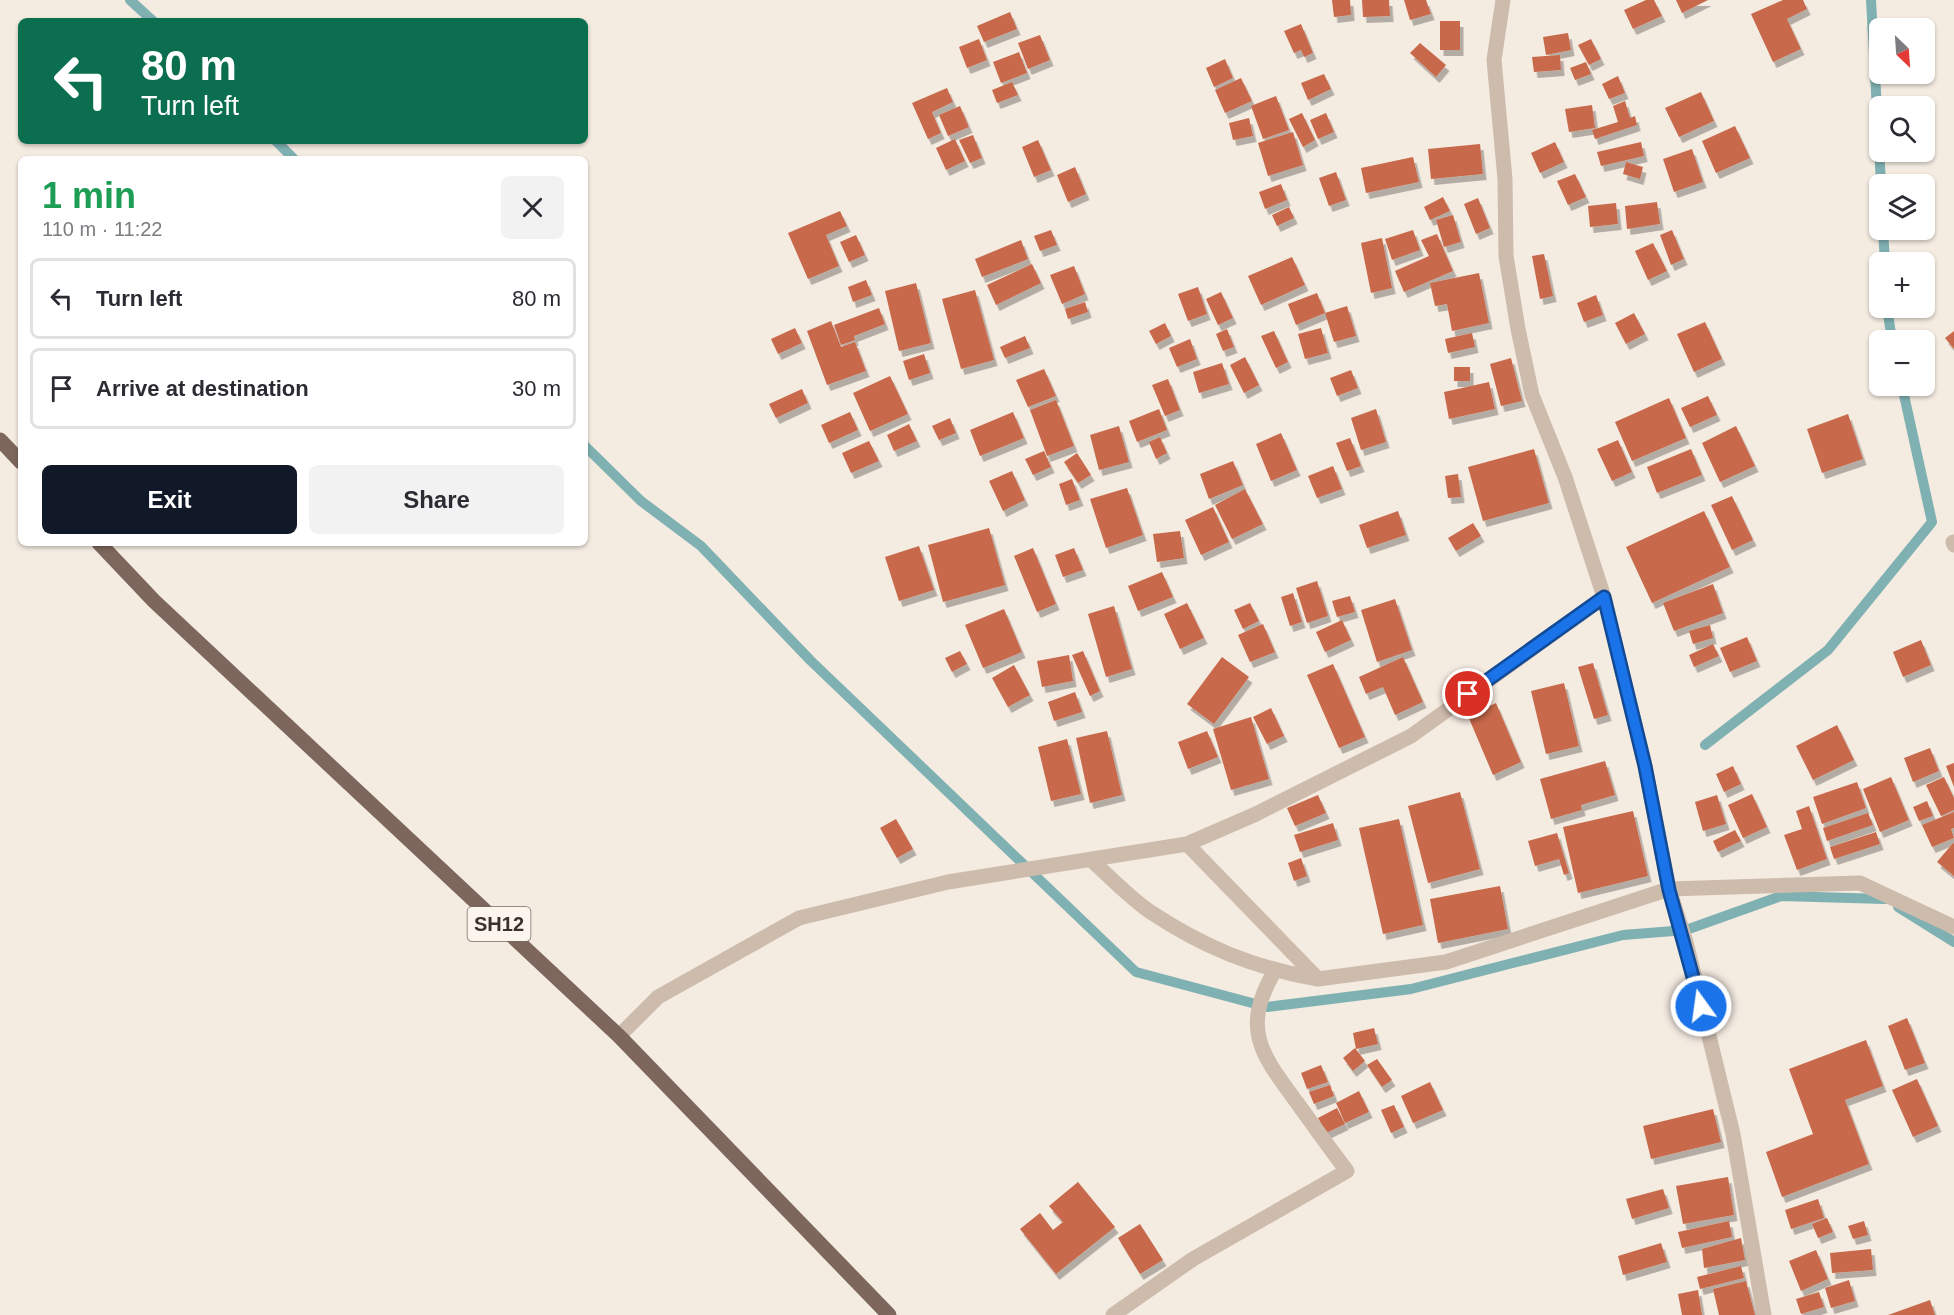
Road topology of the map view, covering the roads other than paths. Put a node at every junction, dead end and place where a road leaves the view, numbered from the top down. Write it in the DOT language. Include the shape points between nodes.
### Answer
graph roads {
  1 [pos="1503,0"];
  2 [pos="0,440"];
  3 [pos="18,459"];
  4 [pos="102,546"];
  5 [pos="1604,597"];
  6 [pos="1187,844"];
  7 [pos="1090,859"];
  8 [pos="1669,890"];
  9 [pos="1954,927"];
  10 [pos="1274,972"];
  11 [pos="1318,979"];
  12 [pos="619,1036"];
  13 [pos="889,1315"];
  14 [pos="1113,1315"];
  15 [pos="1764,1315"];
  1 -- 5 [label="street" via="1494,60 1505,179 1506,256 1516,319 1532,395"];
  2 -- 3 [label="main road"];
  4 -- 12 [label="main road, SH12" via="154,601"];
  5 -- 6 [label="street" via="1410,736 1256,814"];
  5 -- 8 [label="street" via="1645,766"];
  6 -- 7 [label="street"];
  6 -- 11 [label="street"];
  7 -- 10 [label="street" via="1148,910 1187,934"];
  7 -- 12 [label="street" via="948,882 799,918 658,997"];
  8 -- 9 [label="street" via="1860,883"];
  8 -- 11 [label="street" via="1446,962"];
  8 -- 15 [label="street" via="1686,942 1733,1134"];
  10 -- 11 [label="street"];
  10 -- 14 [label="street" via="1262,993 1258,1021 1264,1058 1347,1171 1193,1258"];
  12 -- 13 [label="main road, SH12"];
}
